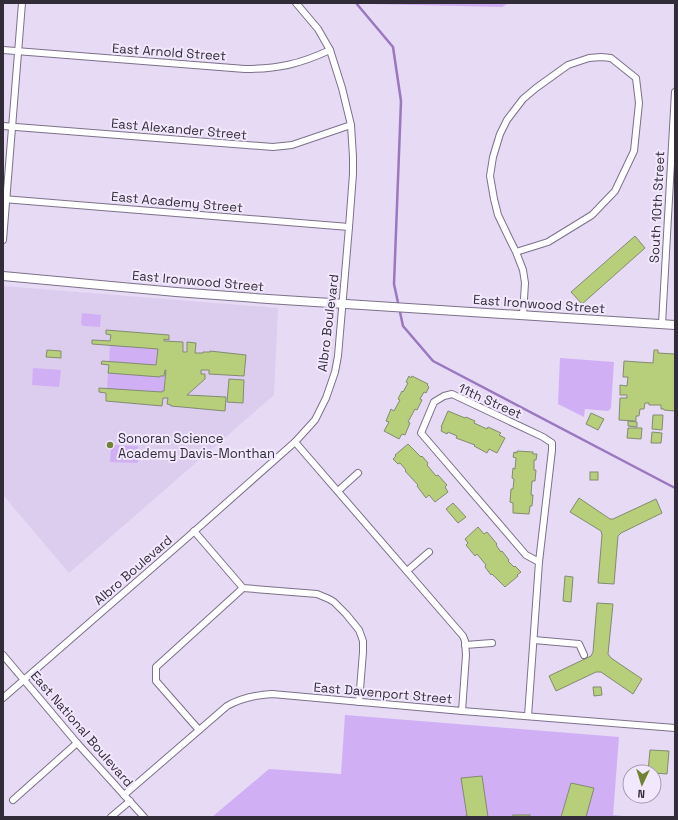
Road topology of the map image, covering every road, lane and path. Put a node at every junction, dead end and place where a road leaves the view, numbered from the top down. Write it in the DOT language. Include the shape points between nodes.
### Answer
graph roads {
  1 [pos="22,3"];
  2 [pos="296,3"];
  3 [pos="3,50"];
  4 [pos="330,50"];
  5 [pos="18,51"];
  6 [pos="675,92"];
  7 [pos="351,125"];
  8 [pos="3,126"];
  9 [pos="12,126"];
  10 [pos="672,194"];
  11 [pos="5,199"];
  12 [pos="349,227"];
  13 [pos="3,240"];
  14 [pos="516,252"];
  15 [pos="3,276"];
  16 [pos="343,303"];
  17 [pos="523,315"];
  18 [pos="662,324"];
  19 [pos="675,325"];
  20 [pos="295,442"];
  21 [pos="358,473"];
  22 [pos="338,491"];
  23 [pos="194,531"];
  24 [pos="430,552"];
  25 [pos="539,562"];
  26 [pos="407,571"];
  27 [pos="243,588"];
  28 [pos="534,640"];
  29 [pos="492,643"];
  30 [pos="465,645"];
  31 [pos="3,655"];
  32 [pos="584,655"];
  33 [pos="24,680"];
  34 [pos="3,698"];
  35 [pos="359,702"];
  36 [pos="462,711"];
  37 [pos="528,716"];
  38 [pos="675,728"];
  39 [pos="199,730"];
  40 [pos="77,743"];
  41 [pos="124,795"];
  42 [pos="13,800"];
  43 [pos="130,801"];
  44 [pos="111,817"];
  45 [pos="144,817"];
  1 -- 5 [label="street"];
  2 -- 4 [label="street, Albro Boulevard" via="318,29"];
  3 -- 5 [label="street, East Arnold Street"];
  4 -- 5 [label="street, East Arnold Street" via="293,64 263,69"];
  4 -- 7 [label="street, Albro Boulevard"];
  5 -- 9 [label="street"];
  6 -- 10 [label="street, South 10th Street"];
  7 -- 9 [label="street, East Alexander Street" via="299,143 273,147"];
  7 -- 12 [label="street, Albro Boulevard" via="353,157"];
  8 -- 9 [label="street, East Alexander Street"];
  9 -- 11 [label="street"];
  10 -- 18 [label="street, South 10th Street"];
  11 -- 12 [label="street, East Academy Street"];
  11 -- 13 [label="street"];
  12 -- 16 [label="street, Albro Boulevard"];
  14 -- 14 [label="street" via="548,242 592,216 615,191 634,151 639,103 636,78 611,58 589,58 568,65 523,99 500,134 490,176 498,215"];
  14 -- 17 [label="street" via="525,284"];
  15 -- 16 [label="street, East Ironwood Street" via="176,292"];
  16 -- 17 [label="street, East Ironwood Street"];
  16 -- 20 [label="street, Albro Boulevard" via="335,372 315,420"];
  17 -- 18 [label="street, East Ironwood Street"];
  18 -- 19 [label="street, East Ironwood Street"];
  20 -- 22 [label="street"];
  20 -- 23 [label="street, Albro Boulevard"];
  21 -- 22 [label="street"];
  22 -- 26 [label="street"];
  23 -- 27 [label="street"];
  23 -- 33 [label="street, Albro Boulevard"];
  24 -- 26 [label="street"];
  25 -- 25 [label="street, 11th Street" via="552,444 543,437 452,394 434,402 420,433 526,554"];
  25 -- 28 [label="street, 11th Street"];
  26 -- 30 [label="street" via="463,636"];
  27 -- 35 [label="street" via="317,594 334,602 359,630 363,641"];
  27 -- 39 [label="street" via="156,667 156,681"];
  28 -- 32 [label="street" via="579,644"];
  28 -- 37 [label="street, 11th Street"];
  29 -- 30 [label="street"];
  30 -- 36 [label="street"];
  31 -- 33 [label="street, East National Boulevard"];
  33 -- 34 [label="street, Albro Boulevard"];
  33 -- 40 [label="street, East National Boulevard"];
  35 -- 36 [label="street, East Davenport Street"];
  35 -- 39 [label="street, East Davenport Street" via="272,694 257,695 227,706"];
  36 -- 37 [label="street, East Davenport Street"];
  37 -- 38 [label="street, East Davenport Street"];
  39 -- 41 [label="street, East Davenport Street"];
  40 -- 41 [label="street, East National Boulevard"];
  40 -- 42 [label="street"];
  41 -- 43 [label="street, East National Boulevard"];
  43 -- 44 [label="street"];
  43 -- 45 [label="street, East National Boulevard"];
}
